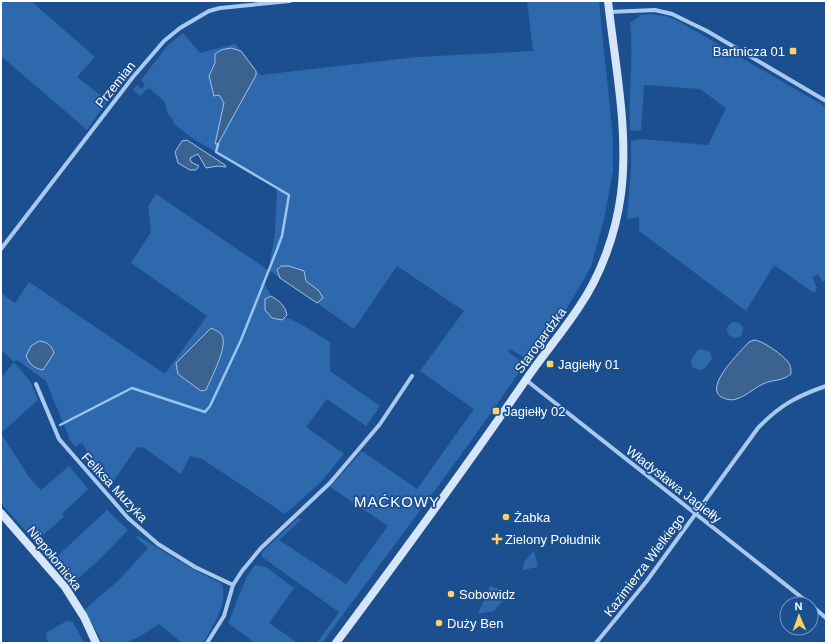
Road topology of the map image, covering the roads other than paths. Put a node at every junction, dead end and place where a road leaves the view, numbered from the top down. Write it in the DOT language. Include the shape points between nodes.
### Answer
graph roads {
  1 [pos="290,1"];
  2 [pos="608,1"];
  3 [pos="609,12"];
  4 [pos="826,101"];
  5 [pos="1,249"];
  6 [pos="412,376"];
  7 [pos="526,380"];
  8 [pos="36,384"];
  9 [pos="826,386"];
  10 [pos="1,513"];
  11 [pos="695,514"];
  12 [pos="233,585"];
  13 [pos="800,596"];
  14 [pos="96,643"];
  15 [pos="207,643"];
  16 [pos="336,643"];
  17 [pos="596,643"];
  1 -- 5 [label="street, Przemian" via="214,9 180,28 164,41 125,87"];
  2 -- 3 [label="main road, Starogardzka"];
  3 -- 4 [label="street" via="655,10 672,14 707,31"];
  3 -- 7 [label="main road, Starogardzka" via="624,158 616,220 604,256 583,300"];
  6 -- 12 [label="street" via="380,424 334,478 261,548"];
  7 -- 11 [label="street, Władysława Jagiełły"];
  7 -- 16 [label="main road, Starogardzka"];
  8 -- 12 [label="street, Feliksa Muzyka" via="59,439 128,518 158,544 195,567"];
  9 -- 11 [label="street, Kazimierza Wielkiego" via="802,394 780,406 765,420"];
  10 -- 14 [label="main road, Niepołomicka" via="66,587"];
  11 -- 13 [label="street, Władysława Jagiełły"];
  11 -- 17 [label="street, Kazimierza Wielkiego" via="646,582"];
  12 -- 15 [label="street" via="224,616"];
}
